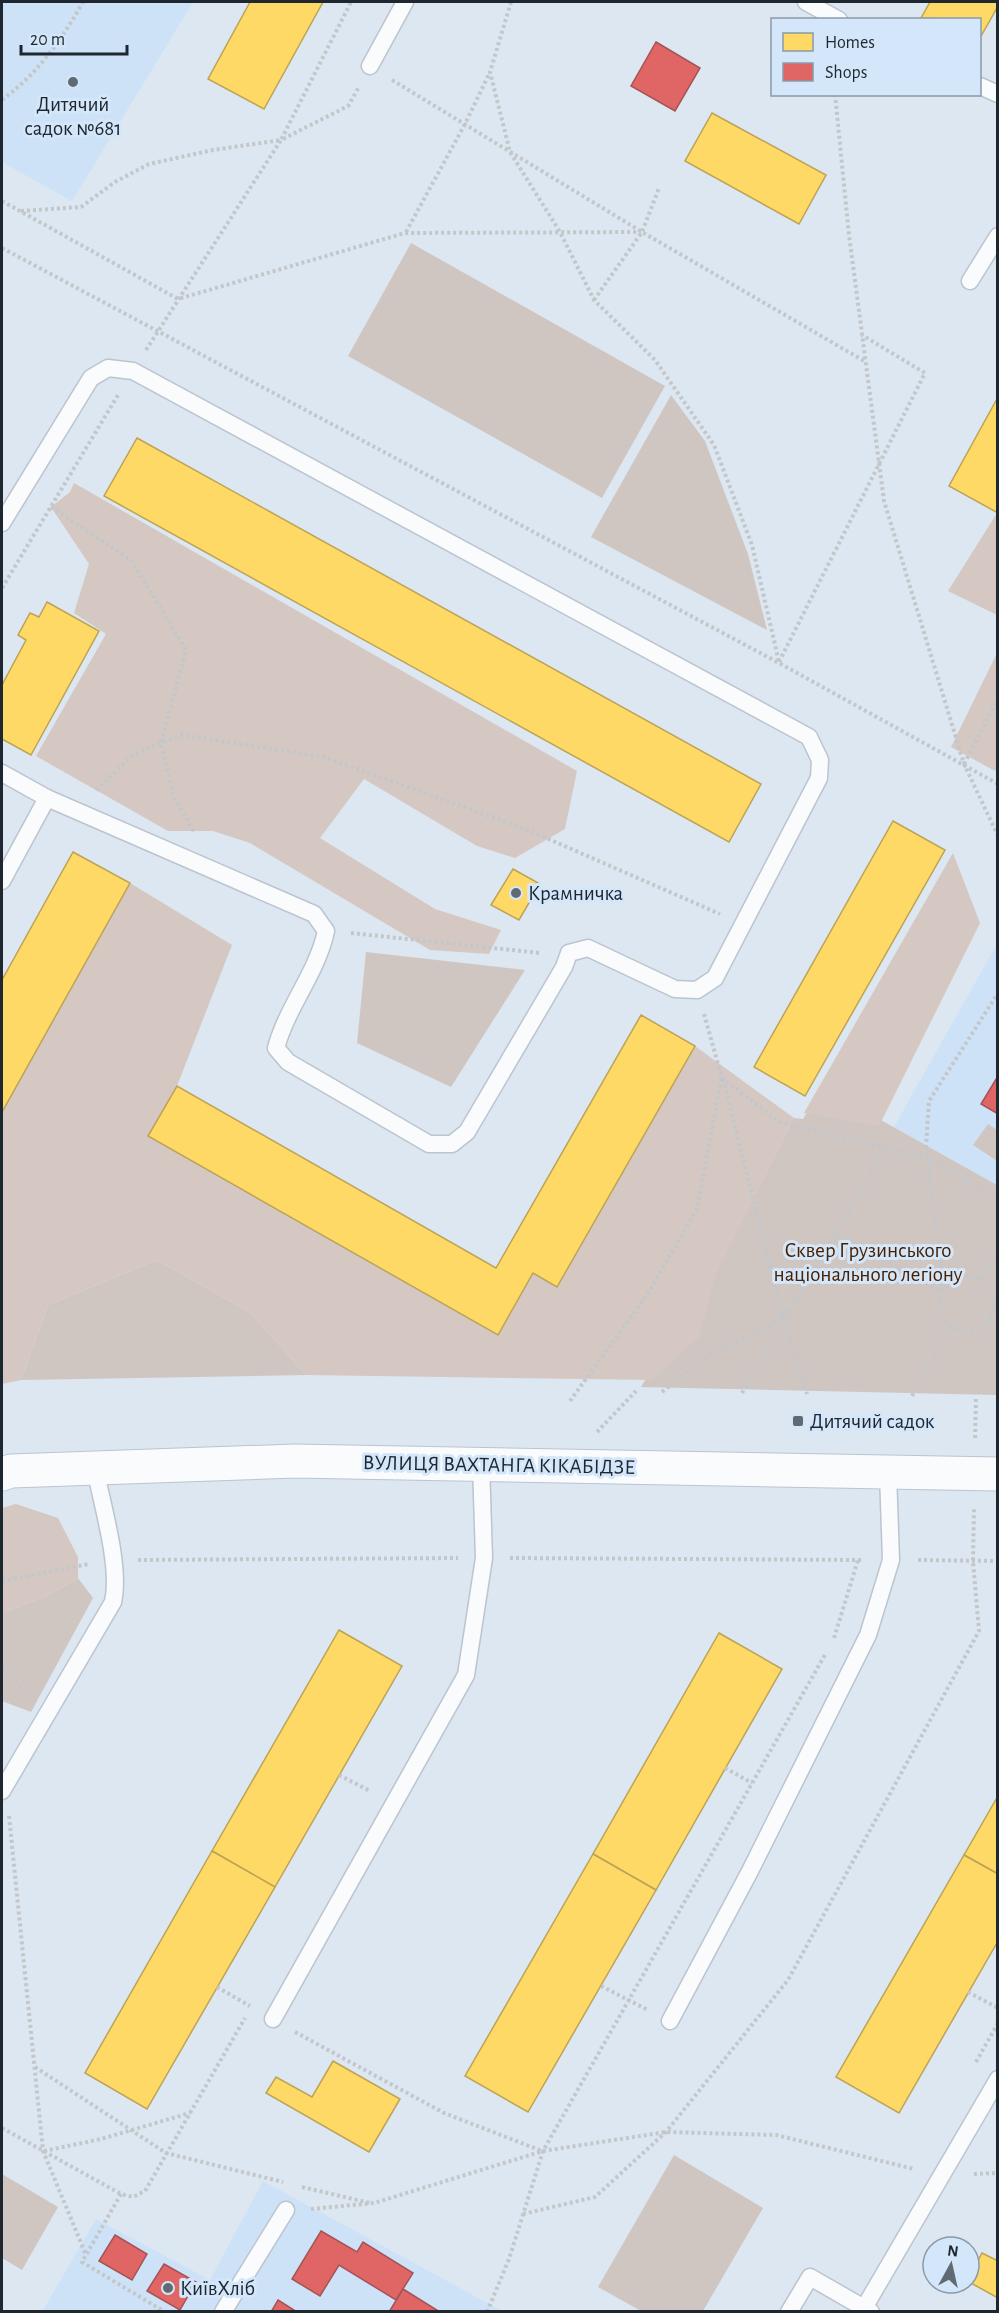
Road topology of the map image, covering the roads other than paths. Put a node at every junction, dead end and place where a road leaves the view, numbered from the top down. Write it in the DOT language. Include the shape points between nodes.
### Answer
graph roads {
  1 [pos="405,2"];
  2 [pos="806,2"];
  3 [pos="835,18"];
  4 [pos="370,66"];
  5 [pos="981,86"];
  6 [pos="998,94"];
  7 [pos="998,236"];
  8 [pos="970,281"];
  9 [pos="2,523"];
  10 [pos="2,773"];
  11 [pos="47,798"];
  12 [pos="2,881"];
  13 [pos="482,1464"];
  14 [pos="95,1468"];
  15 [pos="888,1473"];
  16 [pos="2,1474"];
  17 [pos="998,1474"];
  18 [pos="3,1788"];
  19 [pos="273,2019"];
  20 [pos="670,2021"];
  21 [pos="998,2079"];
  22 [pos="286,2210"];
  23 [pos="867,2310"];
  24 [pos="223,2312"];
  25 [pos="789,2312"];
  1 -- 4 [label="lane"];
  2 -- 3 [label="lane"];
  5 -- 6 [label="lane"];
  7 -- 8 [label="lane"];
  9 -- 11 [label="lane" via="91,378 108,368 133,371 809,737 820,760 819,778 715,978 697,990 675,989 588,948 569,953 467,1132 452,1144 429,1144 288,1062 276,1048 280,1032 322,950 326,931 315,914"];
  10 -- 11 [label="lane"];
  11 -- 12 [label="lane"];
  13 -- 14 [label="street, ВУЛИЦЯ ВАХТАНГА КІКАБІДЗЕ" via="294,1461"];
  13 -- 15 [label="street, ВУЛИЦЯ ВАХТАНГА КІКАБІДЗЕ"];
  13 -- 19 [label="lane" via="484,1558 466,1675"];
  14 -- 16 [label="street, ВУЛИЦЯ ВАХТАНГА КІКАБІДЗЕ"];
  14 -- 18 [label="lane" via="113,1560 113,1602"];
  15 -- 17 [label="street, ВУЛИЦЯ ВАХТАНГА КІКАБІДЗЕ"];
  15 -- 20 [label="lane" via="891,1560 868,1635"];
  21 -- 23 [label="lane"];
  22 -- 24 [label="lane"];
  23 -- 25 [label="lane" via="810,2277"];
}
